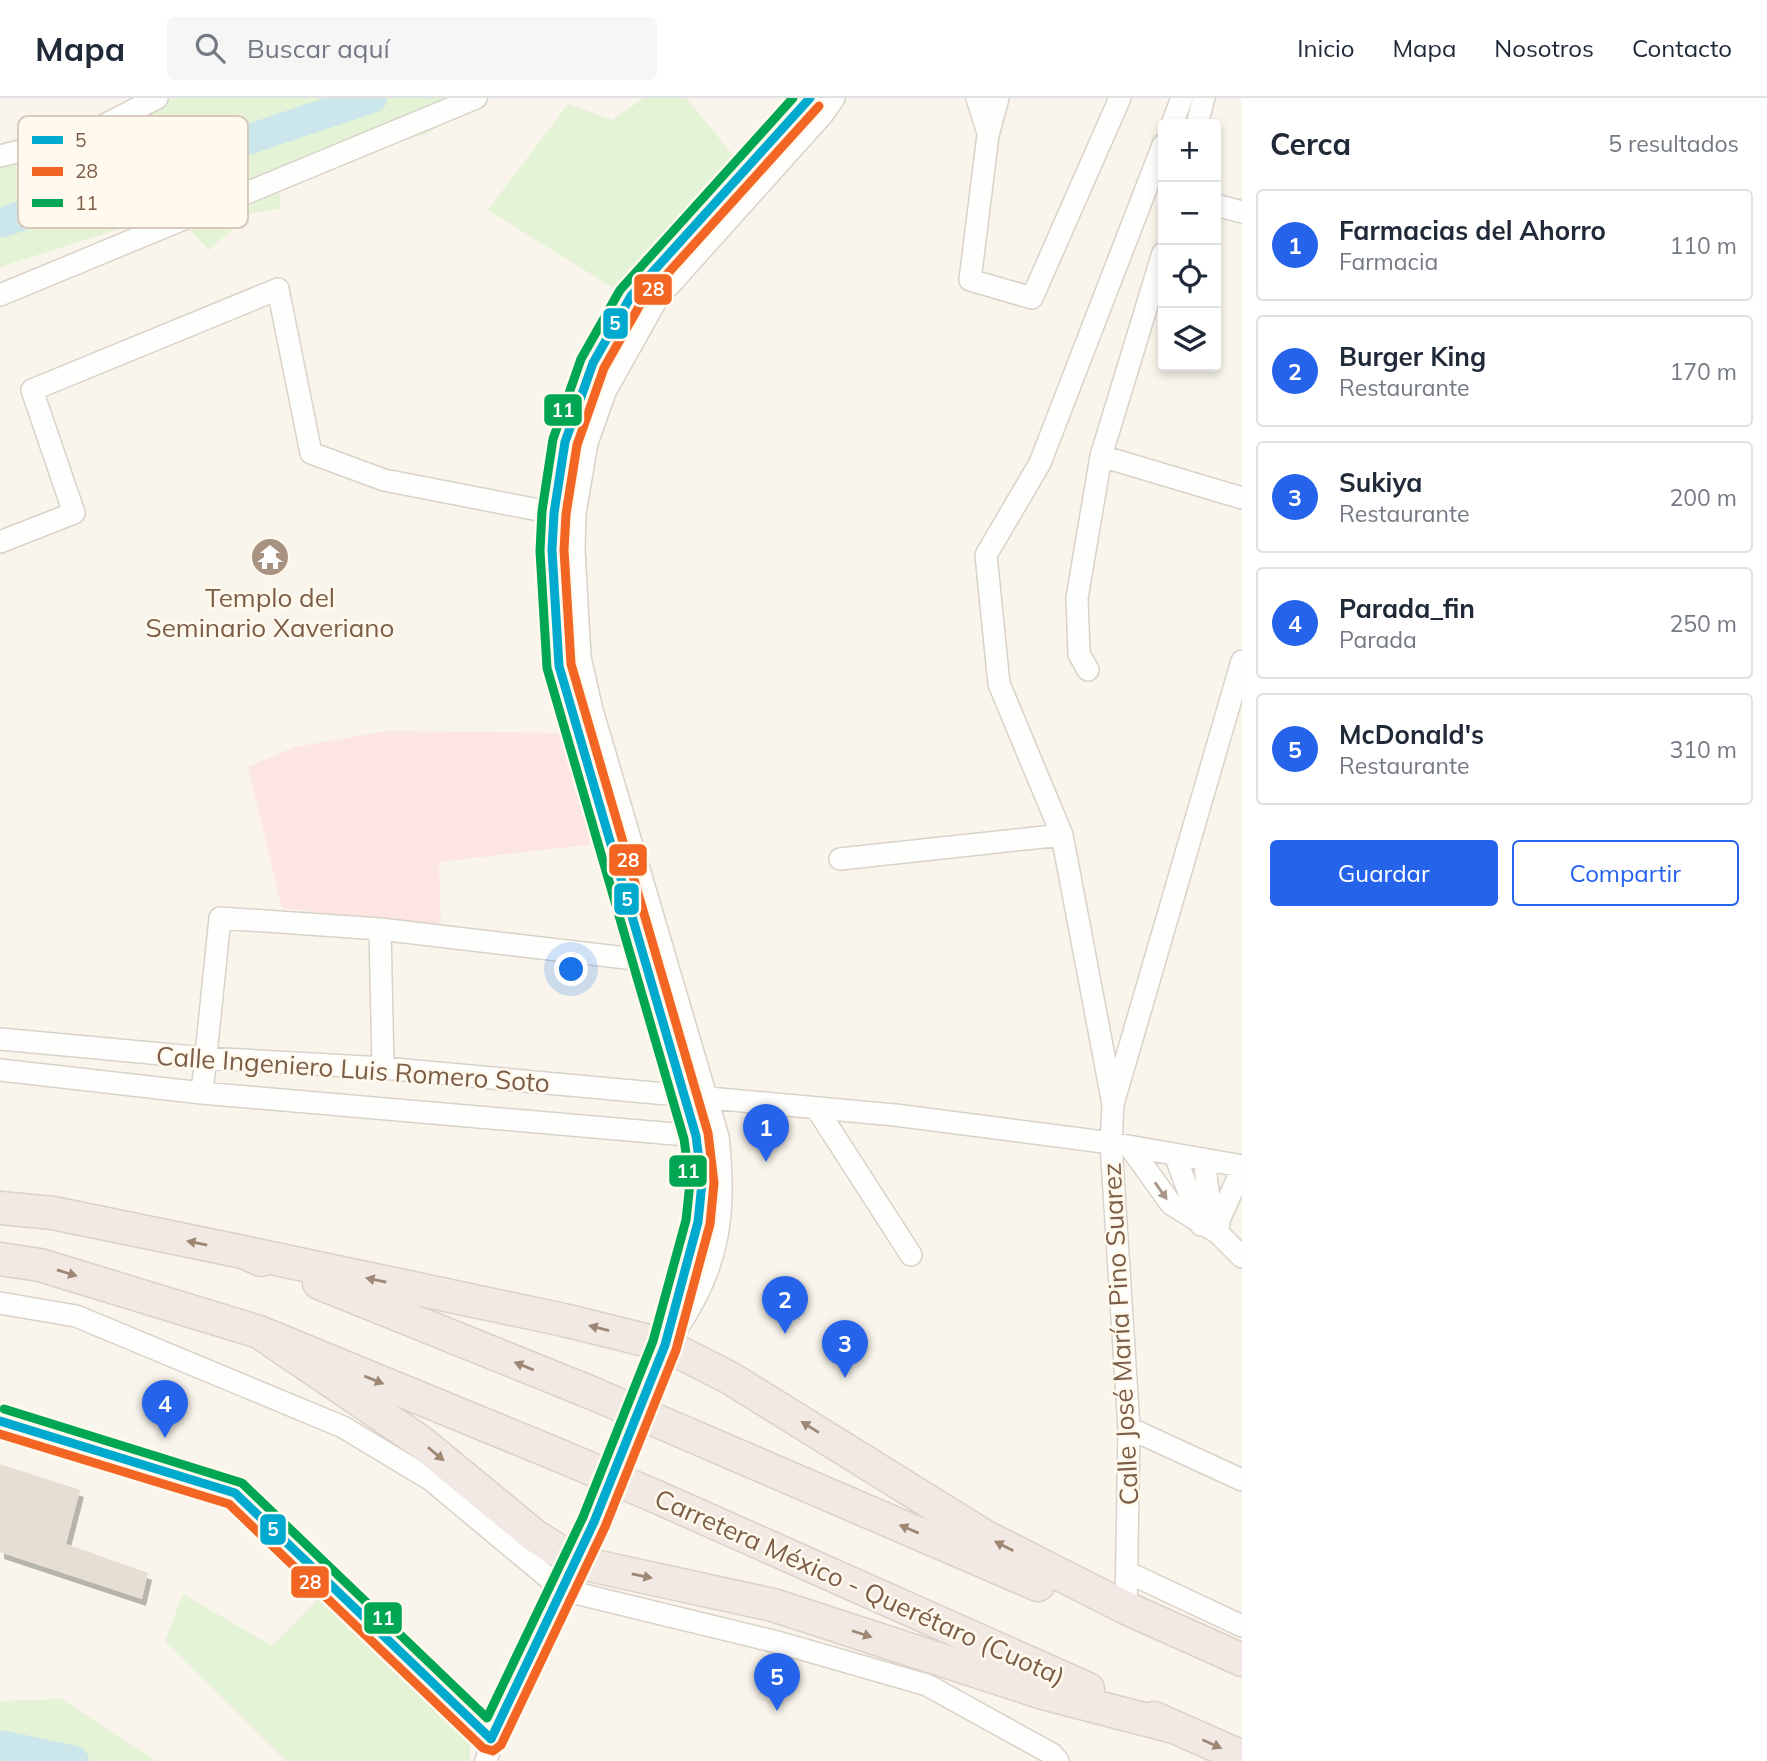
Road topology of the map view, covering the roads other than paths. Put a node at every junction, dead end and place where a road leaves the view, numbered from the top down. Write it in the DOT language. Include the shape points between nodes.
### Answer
graph roads {
  1 [pos="157,98"];
  2 [pos="476,98"];
  3 [pos="810,98"];
  4 [pos="834,98"];
  5 [pos="977,98"];
  6 [pos="998,98"];
  7 [pos="1120,98"];
  8 [pos="1182,98"];
  9 [pos="1204,98"];
  10 [pos="122,116"];
  11 [pos="1174,119"];
  12 [pos="1199,119"];
  13 [pos="988,135"];
  14 [pos="18,151"];
  15 [pos="0,156"];
  16 [pos="1158,158"];
  17 [pos="248,192"];
  18 [pos="1221,206"];
  19 [pos="1242,212"];
  20 [pos="162,228"];
  21 [pos="1158,269"];
  22 [pos="0,295"];
  23 [pos="1101,456"];
  24 [pos="1242,498"];
  25 [pos="554,513"];
  26 [pos="0,542"];
  27 [pos="1242,662"];
  28 [pos="1088,670"];
  29 [pos="1062,835"];
  30 [pos="840,859"];
  31 [pos="380,929"];
  32 [pos="643,960"];
  33 [pos="0,1039"];
  34 [pos="205,1058"];
  35 [pos="383,1068"];
  36 [pos="0,1070"];
  37 [pos="202,1093"];
  38 [pos="682,1096"];
  39 [pos="707,1099"];
  40 [pos="1114,1104"];
  41 [pos="817,1109"];
  42 [pos="696,1136"];
  43 [pos="718,1137"];
  44 [pos="1121,1145"];
  45 [pos="1175,1155"];
  46 [pos="1203,1159"];
  47 [pos="1242,1167"];
  48 [pos="0,1208"];
  49 [pos="1213,1226"];
  50 [pos="243,1252"];
  51 [pos="911,1255"];
  52 [pos="1242,1257"];
  53 [pos="0,1259"];
  54 [pos="0,1303"];
  55 [pos="259,1332"];
  56 [pos="665,1345"];
  57 [pos="1129,1428"];
  58 [pos="1242,1480"];
  59 [pos="1127,1572"];
  60 [pos="569,1576"];
  61 [pos="1126,1608"];
  62 [pos="1242,1626"];
  63 [pos="1242,1660"];
  64 [pos="1242,1673"];
  65 [pos="1174,1727"];
  66 [pos="1242,1757"];
  67 [pos="486,1761"];
  68 [pos="1058,1761"];
  1 -- 10 [label="street"];
  2 -- 17 [label="street"];
  3 -- 25 [label="street" via="631,296 593,363 565,442"];
  4 -- 39 [label="street" via="657,299 605,392 587,443 575,513 583,671"];
  5 -- 13 [label="street"];
  6 -- 13 [label="street"];
  7 -- 13 [label="street" via="1032,298 970,280"];
  8 -- 11 [label="street"];
  9 -- 12 [label="street"];
  14 -- 15 [label="street"];
  16 -- 29 [label="street" via="1040,463 986,555 999,684"];
  18 -- 19 [label="street"];
  20 -- 22 [label="street"];
  21 -- 23 [label="street"];
  23 -- 24 [label="street"];
  23 -- 28 [label="street" via="1077,598 1079,654"];
  25 -- 26 [label="street" via="384,480 311,453 278,289 32,390 74,513"];
  25 -- 32 [label="street" via="559,666"];
  27 -- 40 [label="street"];
  29 -- 30 [label="street"];
  29 -- 40 [label="street"];
  31 -- 32 [label="street"];
  31 -- 34 [label="street" via="220,918"];
  31 -- 35 [label="street"];
  32 -- 38 [label="street"];
  33 -- 34 [label="street, Calle Ingeniero Luis Romero Soto"];
  34 -- 35 [label="street, Calle Ingeniero Luis Romero Soto"];
  34 -- 37 [label="street"];
  35 -- 38 [label="street, Calle Ingeniero Luis Romero Soto"];
  36 -- 37 [label="street"];
  37 -- 42 [label="street"];
  38 -- 39 [label="street, Calle Ingeniero Luis Romero Soto"];
  38 -- 42 [label="street"];
  39 -- 41 [label="street, Calle Ingeniero Luis Romero Soto"];
  39 -- 43 [label="street"];
  40 -- 44 [label="street, Calle José María Pino Suarez"];
  41 -- 44 [label="street, Calle Ingeniero Luis Romero Soto"];
  41 -- 51 [label="street"];
  42 -- 43 [label="street"];
  42 -- 56 [label="street" via="702,1182 698,1222"];
  43 -- 56 [label="street" via="723,1180 717,1242 690,1311"];
  44 -- 45 [label="street, Calle Ingeniero Luis Romero Soto"];
  44 -- 49 [label="street, one-way" via="1171,1204"];
  44 -- 57 [label="street, Calle José María Pino Suarez"];
  45 -- 46 [label="street, Calle Ingeniero Luis Romero Soto"];
  45 -- 49 [label="street"];
  46 -- 47 [label="street, Calle Ingeniero Luis Romero Soto"];
  46 -- 49 [label="street"];
  47 -- 49 [label="street"];
  50 -- 48 [label="highway, one-way" via="53,1213"];
  49 -- 52 [label="street"];
  56 -- 50 [label="highway, one-way"];
  64 -- 50 [label="highway, one-way, bridge" via="587,1391"];
  53 -- 55 [label="highway, Carretera México - Querétaro (Cuota), one-way" via="40,1265"];
  54 -- 60 [label="street" via="76,1316 343,1427 431,1480"];
  55 -- 60 [label="highway, one-way" via="422,1442 535,1536"];
  55 -- 65 [label="highway, Carretera México - Querétaro (Cuota), one-way, bridge" via="657,1497"];
  56 -- 60 [label="street"];
  61 -- 56 [label="highway, one-way" via="986,1537 730,1378"];
  57 -- 58 [label="street"];
  57 -- 59 [label="street, Calle José María Pino Suarez"];
  59 -- 61 [label="street, Calle José María Pino Suarez"];
  59 -- 62 [label="street"];
  60 -- 65 [label="highway, one-way" via="773,1605 1043,1693"];
  60 -- 67 [label="street" via="501,1713"];
  60 -- 68 [label="street" via="927,1685"];
  61 -- 63 [label="highway"];
  65 -- 66 [label="highway, Carretera México - Querétaro (Cuota), one-way"];
}
